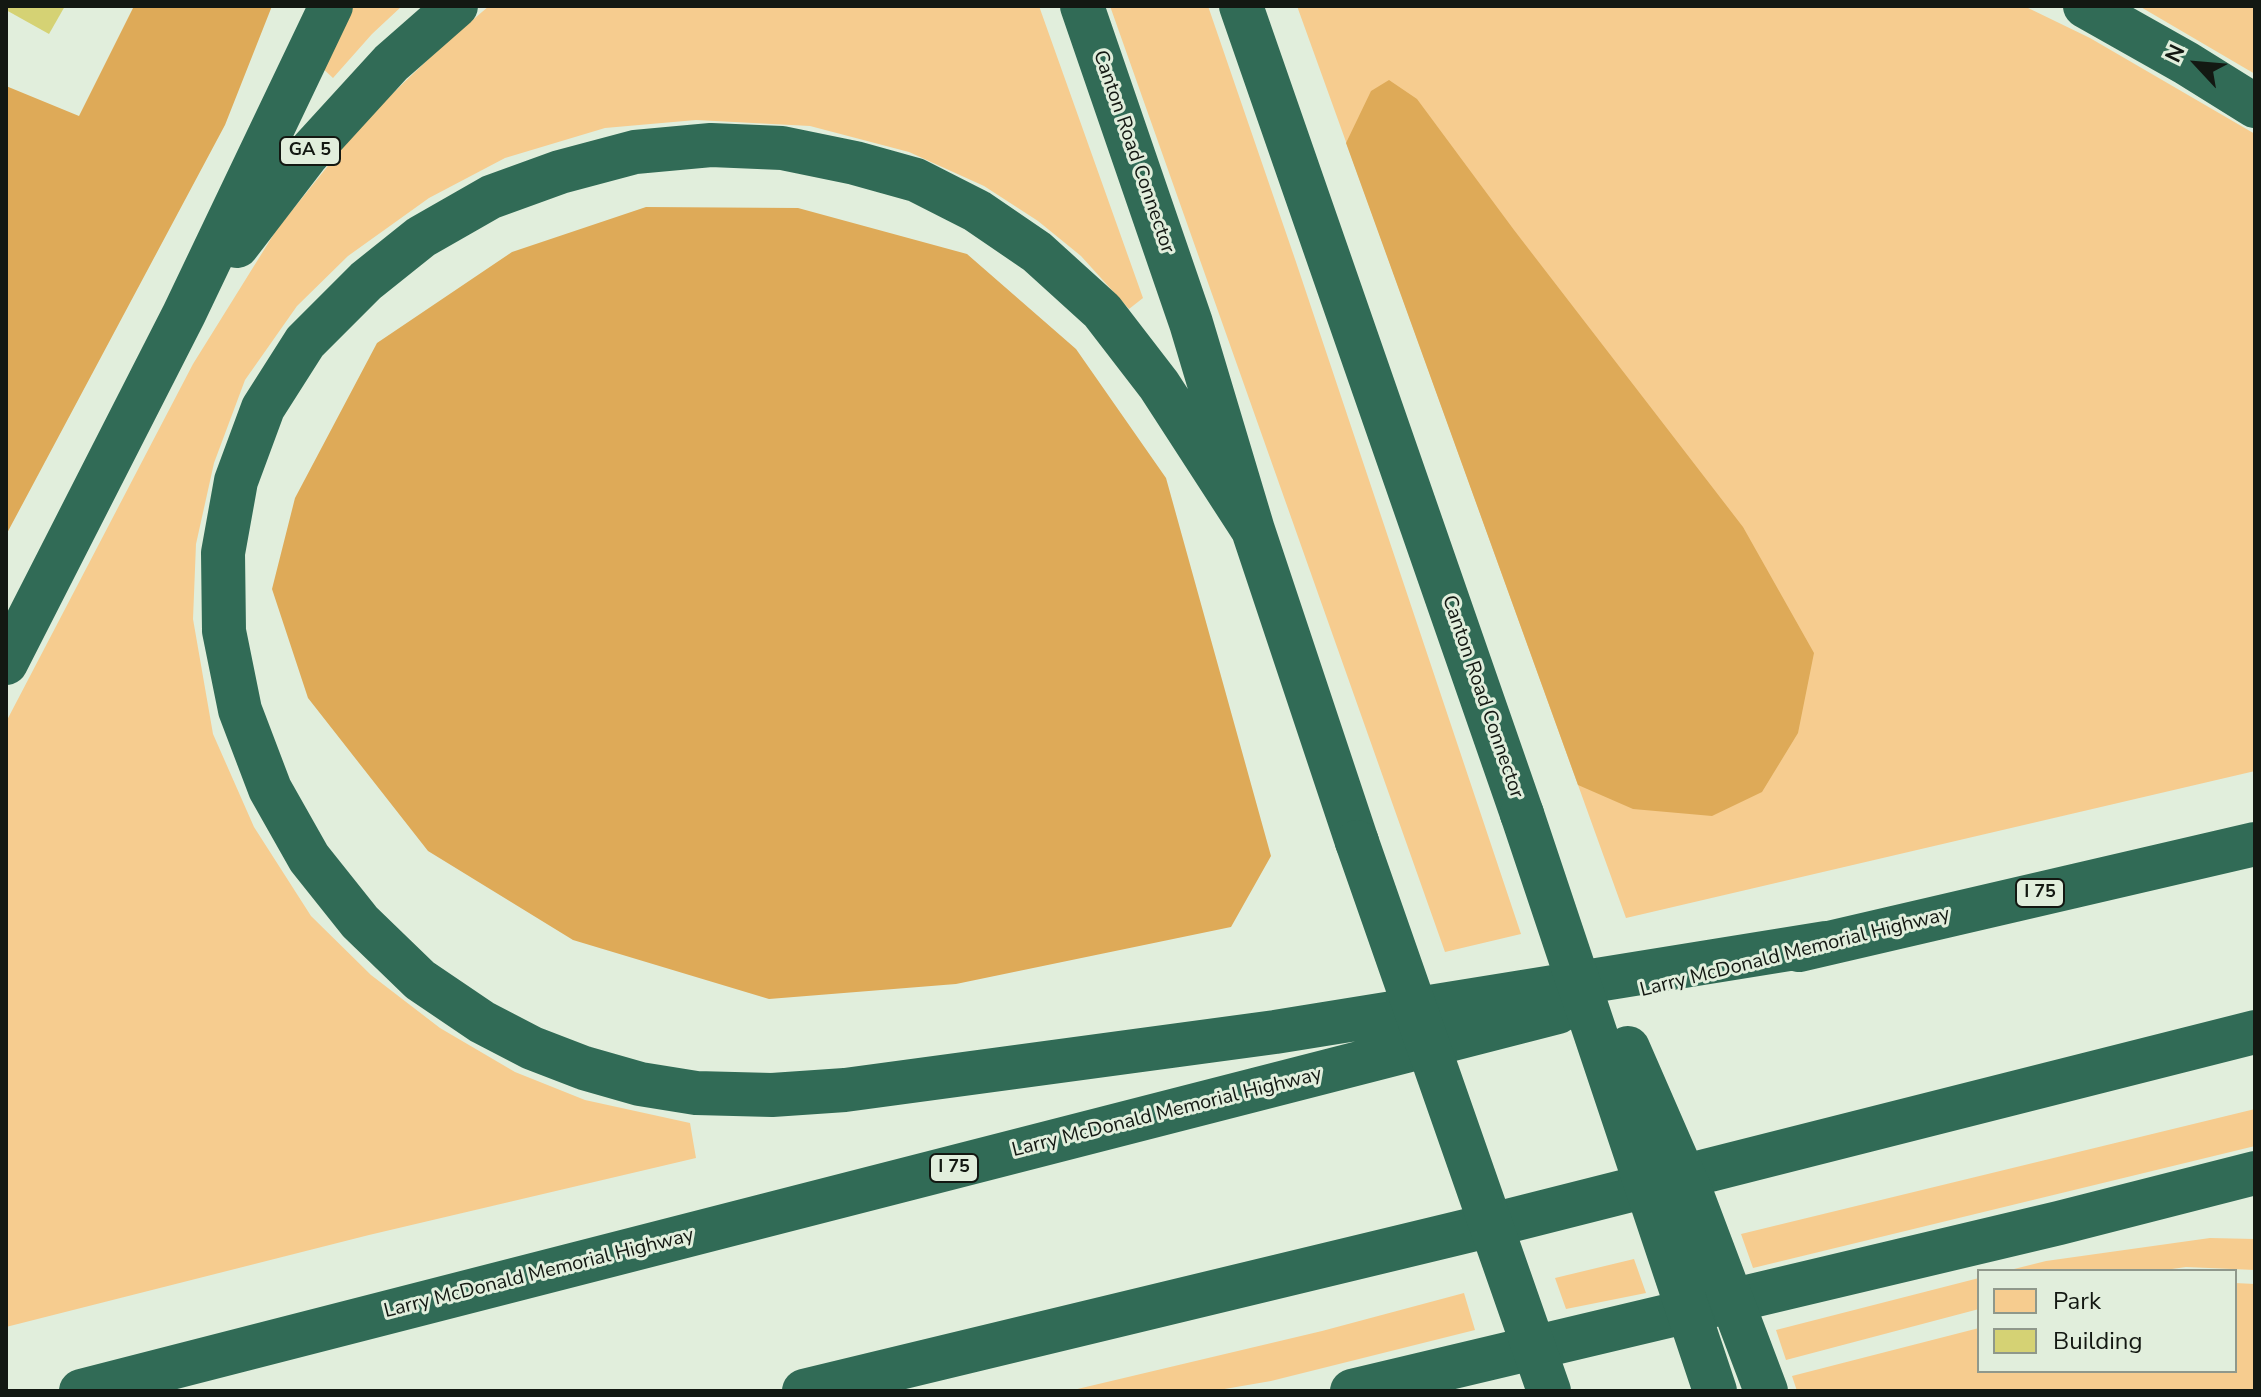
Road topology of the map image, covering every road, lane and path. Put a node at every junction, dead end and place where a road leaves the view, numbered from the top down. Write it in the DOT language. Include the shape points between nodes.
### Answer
graph roads {
  1 [pos="331,6"];
  2 [pos="456,6"];
  3 [pos="1082,6"];
  4 [pos="1241,6"];
  5 [pos="2085,6"];
  6 [pos="2255,106"];
  7 [pos="184,314"];
  8 [pos="1253,530"];
  9 [pos="6,663"];
  10 [pos="2255,844"];
  11 [pos="1549,894"];
  12 [pos="1826,943"];
  13 [pos="2255,1032"];
  14 [pos="2255,1173"];
  15 [pos="2255,1202"];
  16 [pos="2059,1223"];
  17 [pos="81,1391"];
  18 [pos="804,1391"];
  19 [pos="1352,1391"];
  20 [pos="1549,1391"];
  21 [pos="1715,1391"];
  22 [pos="1766,1391"];
  1 -- 7 [label="highway"];
  2 -- 7 [label="highway, GA 5" via="391,63 306,156"];
  3 -- 8 [label="highway, Canton Road Connector" via="1191,323"];
  4 -- 11 [label="highway, Canton Road Connector, bridge"];
  5 -- 6 [label="highway"];
  7 -- 9 [label="highway, GA 5"];
  8 -- 12 [label="highway" via="1159,385 1102,311 1037,252 977,211 916,180 782,148 711,145 635,152 560,172 467,210 421,237 366,281 305,342 263,408 236,481 223,553 224,631 240,710 270,789 309,858 360,922 420,980 482,1022 545,1053 640,1084 696,1093 845,1090 1275,1032"];
  8 -- 20 [label="highway, Canton Road Connector, bridge"];
  10 -- 12 [label="highway, Larry McDonald Memorial Highway / I 75"];
  11 -- 21 [label="highway, Canton Road Connector, bridge"];
  11 -- 22 [label="highway, bridge" via="1624,1041 1692,1195"];
  12 -- 17 [label="highway, Larry McDonald Memorial Highway / I 75"];
  13 -- 18 [label="highway" via="1508,1221"];
  14 -- 16 [label="highway"];
  15 -- 16 [label="highway"];
  16 -- 19 [label="highway"];
}
